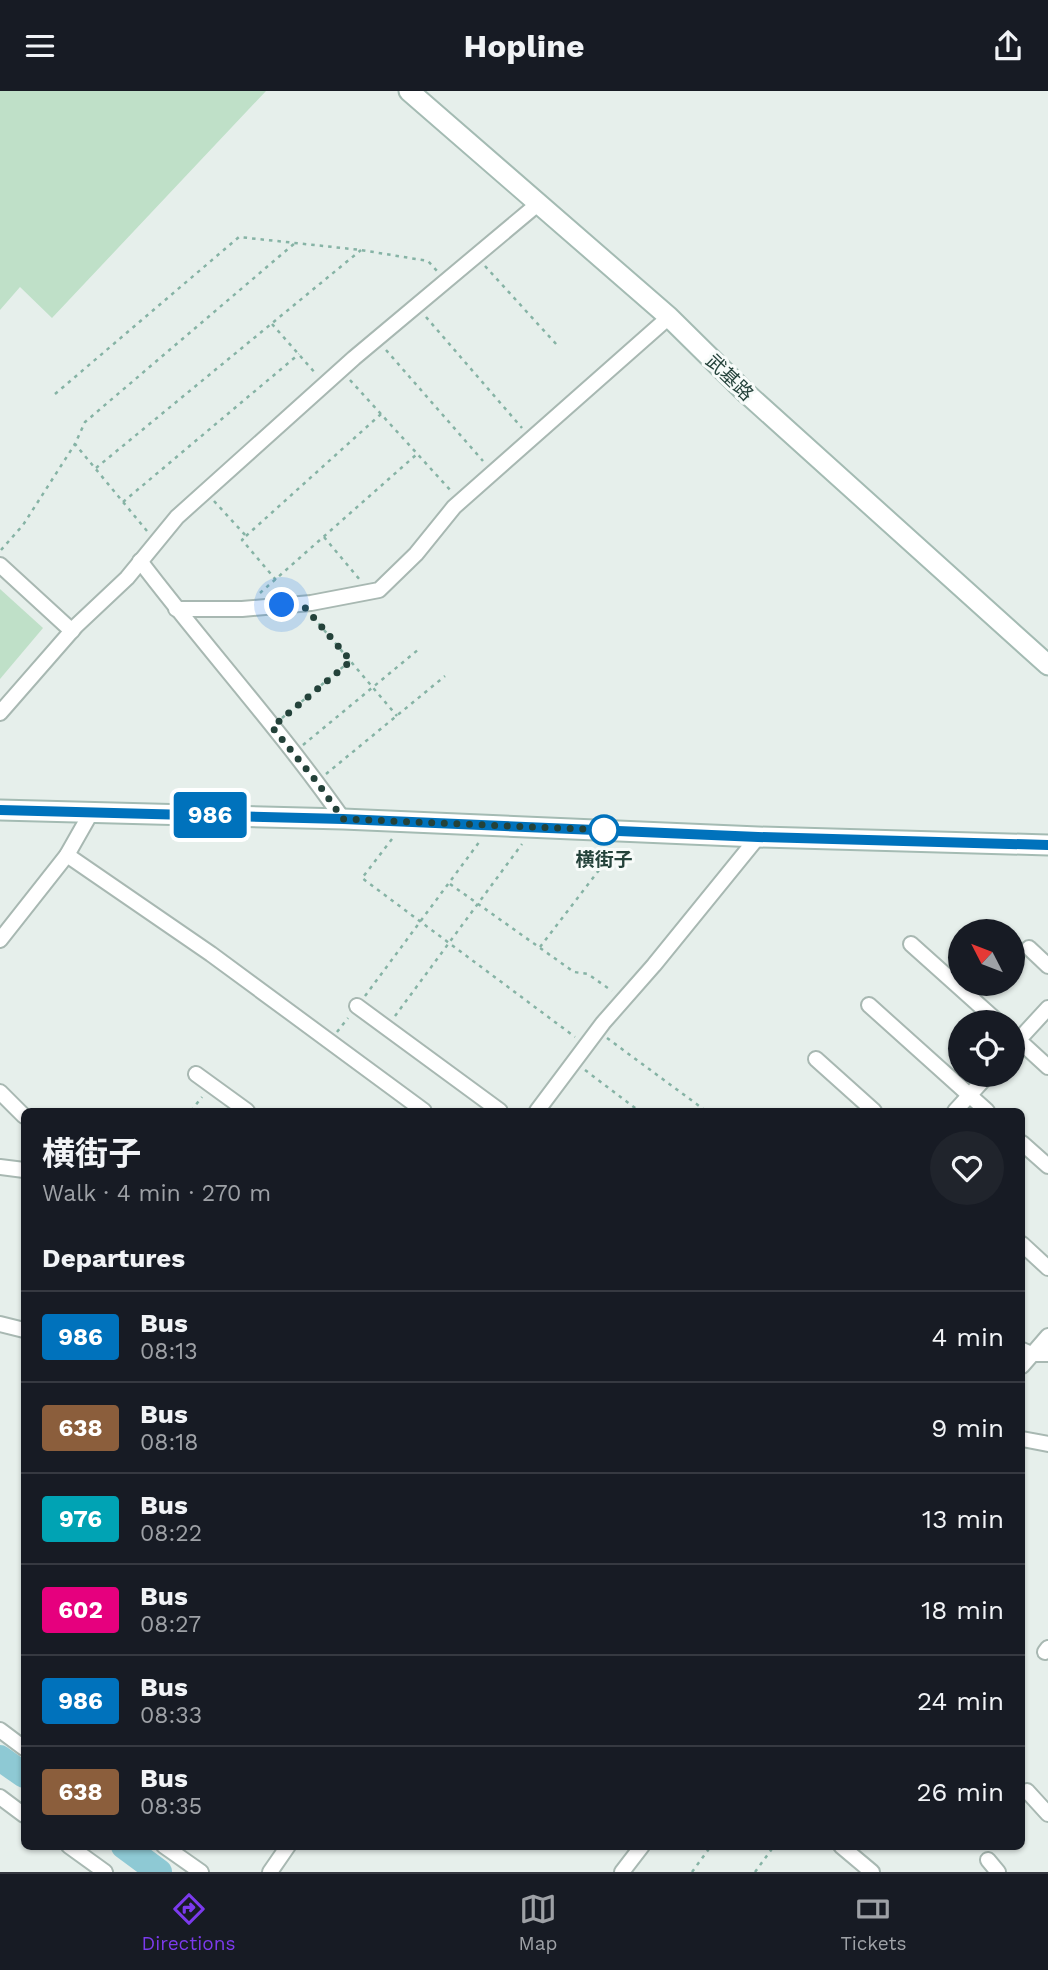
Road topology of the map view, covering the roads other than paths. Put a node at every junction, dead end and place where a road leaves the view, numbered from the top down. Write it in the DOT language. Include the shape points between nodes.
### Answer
graph roads {
  1 [pos="410,91"];
  2 [pos="539,203"];
  3 [pos="669,317"];
  4 [pos="141,561"];
  5 [pos="0,565"];
  6 [pos="176,608"];
  7 [pos="72,631"];
  8 [pos="1048,665"];
  9 [pos="0,713"];
  10 [pos="0,810"];
  11 [pos="92,811"];
  12 [pos="343,819"];
  13 [pos="758,837"];
  14 [pos="1048,845"];
  15 [pos="67,855"];
  16 [pos="0,940"];
  17 [pos="911,944"];
  18 [pos="1029,949"];
  19 [pos="1048,966"];
  20 [pos="870,1005"];
  21 [pos="357,1006"];
  22 [pos="1048,1007"];
  23 [pos="985,1010"];
  24 [pos="1025,1031"];
  25 [pos="1025,1049"];
  26 [pos="816,1059"];
  27 [pos="1048,1067"];
  28 [pos="197,1074"];
  29 [pos="977,1087"];
  30 [pos="0,1092"];
  31 [pos="970,1095"];
  32 [pos="243,1108"];
  33 [pos="420,1108"];
  34 [pos="496,1108"];
  35 [pos="539,1108"];
  36 [pos="871,1108"];
  37 [pos="958,1108"];
  38 [pos="984,1108"];
  39 [pos="21,1113"];
  40 [pos="1025,1146"];
  41 [pos="1048,1166"];
  42 [pos="0,1167"];
  43 [pos="21,1170"];
  44 [pos="1025,1247"];
  45 [pos="1048,1268"];
  46 [pos="0,1324"];
  47 [pos="21,1329"];
  48 [pos="1048,1336"];
  49 [pos="1048,1354"];
  50 [pos="1025,1356"];
  51 [pos="1025,1440"];
  52 [pos="1048,1444"];
  53 [pos="0,1730"];
  54 [pos="21,1746"];
  55 [pos="1027,1791"];
  56 [pos="0,1797"];
  57 [pos="21,1813"];
  58 [pos="1048,1814"];
  59 [pos="75,1850"];
  60 [pos="170,1850"];
  61 [pos="285,1850"];
  62 [pos="639,1850"];
  63 [pos="846,1850"];
  64 [pos="988,1860"];
  65 [pos="105,1872"];
  66 [pos="201,1872"];
  67 [pos="270,1872"];
  68 [pos="622,1872"];
  69 [pos="872,1872"];
  70 [pos="998,1872"];
  1 -- 2 [label="main road, 武基路"];
  2 -- 3 [label="main road, 武基路"];
  2 -- 4 [label="street" via="205,490"];
  3 -- 6 [label="street" via="461,501 379,590 302,604"];
  3 -- 8 [label="main road, 武基路" via="745,392"];
  4 -- 6 [label="street"];
  4 -- 7 [label="street"];
  5 -- 7 [label="street"];
  6 -- 12 [label="street"];
  7 -- 9 [label="street"];
  10 -- 11 [label="main road"];
  11 -- 12 [label="main road"];
  11 -- 15 [label="street"];
  12 -- 13 [label="main road"];
  13 -- 14 [label="main road"];
  13 -- 35 [label="street"];
  15 -- 16 [label="street"];
  15 -- 33 [label="street"];
  17 -- 23 [label="street"];
  18 -- 19 [label="street"];
  20 -- 31 [label="street"];
  21 -- 34 [label="street"];
  22 -- 24 [label="street"];
  25 -- 27 [label="street"];
  26 -- 36 [label="street"];
  28 -- 32 [label="street"];
  29 -- 31 [label="street"];
  30 -- 39 [label="street"];
  31 -- 37 [label="street"];
  31 -- 38 [label="street"];
  40 -- 41 [label="street"];
  42 -- 43 [label="street"];
  44 -- 45 [label="street"];
  46 -- 47 [label="street"];
  48 -- 50 [label="street"];
  49 -- 50 [label="street"];
  51 -- 52 [label="street"];
  53 -- 54 [label="street"];
  55 -- 58 [label="street"];
  56 -- 57 [label="street"];
  59 -- 65 [label="street"];
  60 -- 66 [label="street"];
  61 -- 67 [label="street"];
  62 -- 68 [label="street"];
  63 -- 69 [label="street"];
  64 -- 70 [label="street"];
}
